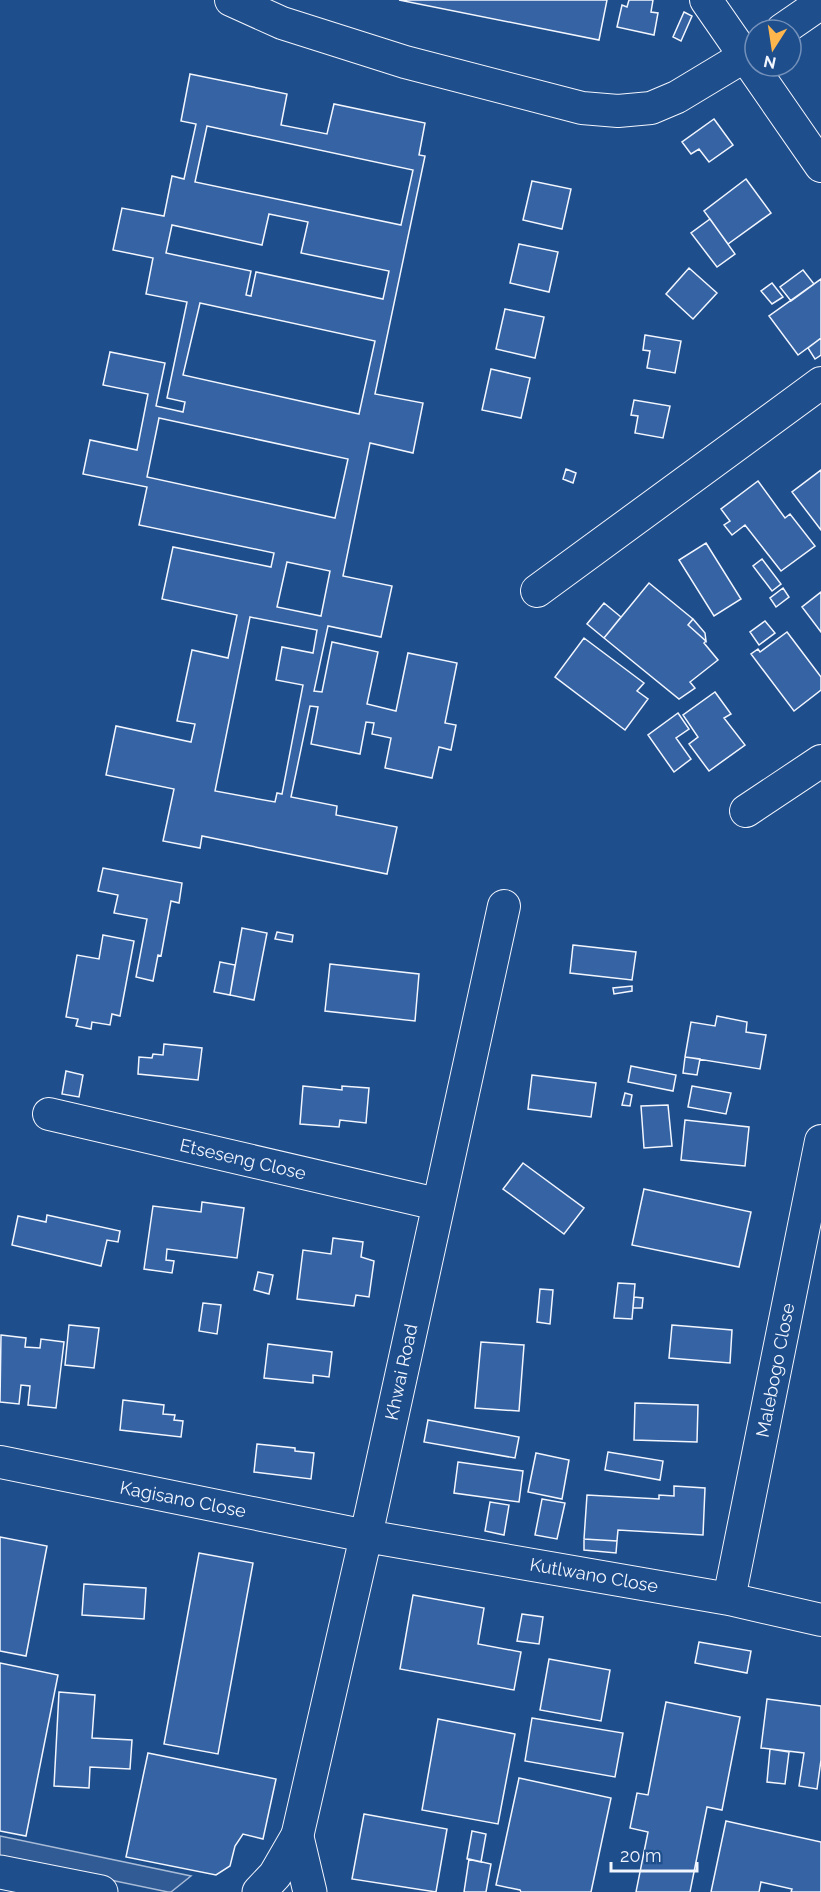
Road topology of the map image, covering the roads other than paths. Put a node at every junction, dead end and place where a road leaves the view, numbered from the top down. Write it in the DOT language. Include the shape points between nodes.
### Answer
graph roads {
  1 [pos="231,0"];
  2 [pos="706,0"];
  3 [pos="821,3"];
  4 [pos="799,18"];
  5 [pos="743,45"];
  6 [pos="743,57"];
  7 [pos="766,78"];
  8 [pos="821,166"];
  9 [pos="821,383"];
  10 [pos="537,591"];
  11 [pos="821,761"];
  12 [pos="746,811"];
  13 [pos="504,906"];
  14 [pos="49,1114"];
  15 [pos="821,1142"];
  16 [pos="437,1204"];
  17 [pos="0,1462"];
  18 [pos="366,1536"];
  19 [pos="729,1599"];
  20 [pos="821,1620"];
  21 [pos="297,1837"];
  22 [pos="0,1872"];
  23 [pos="101,1892"];
  24 [pos="259,1892"];
  25 [pos="310,1892"];
  1 -- 6 [label="street" via="282,23 405,62 582,108 651,108"];
  2 -- 5 [label="street"];
  3 -- 4 [label="street"];
  7 -- 8 [label="street"];
  9 -- 10 [label="street"];
  11 -- 12 [label="street"];
  13 -- 16 [label="street, Khwai Road"];
  14 -- 16 [label="street, Etseseng Close"];
  15 -- 19 [label="street, Malebogo Close"];
  16 -- 18 [label="street, Khwai Road"];
  17 -- 18 [label="street, Kagisano Close"];
  18 -- 19 [label="street, Kutlwano Close"];
  18 -- 21 [label="street, Khwai Road"];
  19 -- 20 [label="street, Kutlwano Close"];
  21 -- 24 [label="main road" via="275,1875"];
  21 -- 25 [label="main road"];
  22 -- 23 [label="main road"];
}
